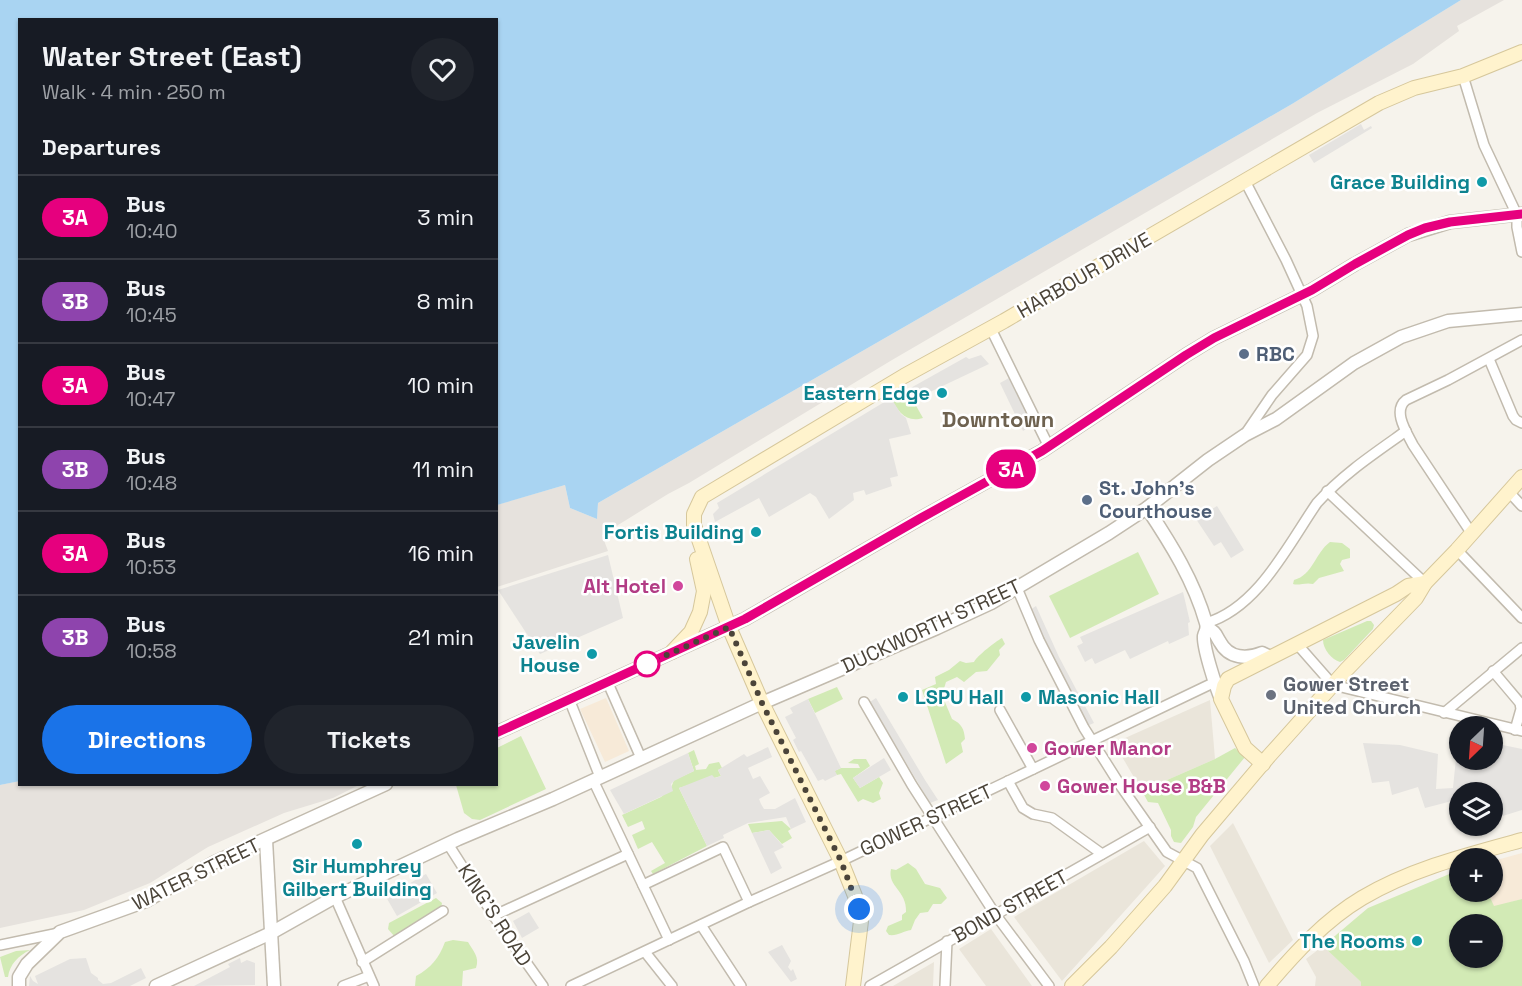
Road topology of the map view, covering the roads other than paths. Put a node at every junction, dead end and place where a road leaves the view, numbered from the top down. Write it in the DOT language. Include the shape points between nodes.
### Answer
graph roads {
  1 [pos="1522,52"];
  2 [pos="1462,75"];
  3 [pos="1245,181"];
  4 [pos="1520,215"];
  5 [pos="1522,252"];
  6 [pos="1302,294"];
  7 [pos="1522,314"];
  8 [pos="991,329"];
  9 [pos="1522,340"];
  10 [pos="1489,359"];
  11 [pos="1522,423"];
  12 [pos="1406,431"];
  13 [pos="1245,435"];
  14 [pos="1049,447"];
  15 [pos="1522,477"];
  16 [pos="1328,491"];
  17 [pos="1509,492"];
  18 [pos="1522,506"];
  19 [pos="1147,508"];
  20 [pos="1472,534"];
  21 [pos="701,546"];
  22 [pos="1457,550"];
  23 [pos="1425,582"];
  24 [pos="1017,588"];
  25 [pos="1364,610"];
  26 [pos="1522,618"];
  27 [pos="1207,626"];
  28 [pos="729,627"];
  29 [pos="1383,632"];
  30 [pos="1297,644"];
  31 [pos="1522,648"];
  32 [pos="672,652"];
  33 [pos="1270,657"];
  34 [pos="1493,671"];
  35 [pos="607,681"];
  36 [pos="1215,682"];
  37 [pos="1333,685"];
  38 [pos="569,699"];
  39 [pos="1221,699"];
  40 [pos="864,702"];
  41 [pos="762,703"];
  42 [pos="1000,710"];
  43 [pos="1444,713"];
  44 [pos="1519,730"];
  45 [pos="498,732"];
  46 [pos="1093,740"];
  47 [pos="642,758"];
  48 [pos="1263,764"];
  49 [pos="1033,770"];
  50 [pos="596,778"];
  51 [pos="1008,782"];
  52 [pos="382,786"];
  53 [pos="932,816"];
  54 [pos="1150,827"];
  55 [pos="266,840"];
  56 [pos="1522,840"];
  57 [pos="448,844"];
  58 [pos="628,854"];
  59 [pos="1102,854"];
  60 [pos="841,861"];
  61 [pos="1184,861"];
  62 [pos="643,885"];
  63 [pos="335,897"];
  64 [pos="749,902"];
  65 [pos="443,911"];
  66 [pos="995,914"];
  67 [pos="493,916"];
  68 [pos="700,925"];
  69 [pos="60,932"];
  70 [pos="271,933"];
  71 [pos="669,940"];
  72 [pos="946,941"];
  73 [pos="0,945"];
  74 [pos="645,952"];
  75 [pos="362,962"];
  76 [pos="369,976"];
  77 [pos="19,986"];
  78 [pos="156,986"];
  79 [pos="274,986"];
  80 [pos="343,986"];
  81 [pos="374,986"];
  82 [pos="543,986"];
  83 [pos="571,986"];
  84 [pos="672,986"];
  85 [pos="741,986"];
  86 [pos="853,986"];
  87 [pos="870,986"];
  88 [pos="945,986"];
  89 [pos="1048,986"];
  90 [pos="1072,986"];
  91 [pos="1254,986"];
  92 [pos="1267,986"];
  1 -- 2 [label="main road, HARBOUR DRIVE"];
  2 -- 3 [label="main road, HARBOUR DRIVE" via="1388,98"];
  2 -- 4 [label="street" via="1484,145"];
  3 -- 6 [label="street"];
  3 -- 8 [label="main road, HARBOUR DRIVE"];
  4 -- 5 [label="street" via="1517,227"];
  4 -- 6 [label="street" via="1425,228"];
  6 -- 13 [label="street" via="1310,312 1310,349"];
  6 -- 14 [label="street" via="1195,350"];
  7 -- 13 [label="street, DUCKWORTH STREET" via="1448,321 1401,337"];
  8 -- 14 [label="street"];
  8 -- 21 [label="main road, HARBOUR DRIVE" via="708,491 694,514"];
  9 -- 10 [label="street"];
  10 -- 11 [label="street" via="1513,416"];
  10 -- 12 [label="street" via="1402,404"];
  12 -- 16 [label="street"];
  12 -- 20 [label="street"];
  13 -- 19 [label="street, DUCKWORTH STREET"];
  14 -- 28 [label="street"];
  15 -- 17 [label="main road"];
  16 -- 23 [label="street"];
  16 -- 27 [label="street" via="1263,583 1250,597"];
  17 -- 18 [label="street"];
  17 -- 20 [label="main road"];
  19 -- 24 [label="street, DUCKWORTH STREET"];
  19 -- 27 [label="street" via="1174,550"];
  20 -- 22 [label="main road"];
  21 -- 28 [label="main road"];
  21 -- 32 [label="main road" via="697,562 704,591 700,612 691,632"];
  22 -- 23 [label="main road"];
  22 -- 26 [label="street"];
  23 -- 25 [label="main road" via="1408,586"];
  23 -- 29 [label="main road" via="1416,598"];
  24 -- 41 [label="street, DUCKWORTH STREET" via="946,624"];
  24 -- 46 [label="street" via="1048,658"];
  25 -- 29 [label="main road" via="1381,615"];
  25 -- 30 [label="main road"];
  27 -- 33 [label="street" via="1232,654 1248,658 1262,653"];
  27 -- 36 [label="street" via="1204,637"];
  28 -- 32 [label="street"];
  28 -- 41 [label="main road"];
  29 -- 37 [label="main road"];
  30 -- 33 [label="main road"];
  30 -- 37 [label="street"];
  31 -- 34 [label="street"];
  32 -- 35 [label="street"];
  33 -- 39 [label="main road" via="1228,680"];
  34 -- 43 [label="street"];
  34 -- 44 [label="street" via="1520,703"];
  35 -- 38 [label="street"];
  35 -- 47 [label="street"];
  36 -- 39 [label="street"];
  36 -- 46 [label="street, GOWER STREET"];
  37 -- 43 [label="street"];
  37 -- 48 [label="main road"];
  38 -- 45 [label="street"];
  38 -- 50 [label="street"];
  39 -- 48 [label="main road" via="1245,748"];
  40 -- 53 [label="street"];
  41 -- 47 [label="street, DUCKWORTH STREET"];
  41 -- 60 [label="main road"];
  42 -- 49 [label="street"];
  43 -- 44 [label="street"];
  46 -- 49 [label="street, GOWER STREET"];
  46 -- 54 [label="street"];
  47 -- 50 [label="street, DUCKWORTH STREET"];
  48 -- 61 [label="main road"];
  49 -- 51 [label="street, GOWER STREET"];
  50 -- 57 [label="street, DUCKWORTH STREET"];
  50 -- 58 [label="street"];
  51 -- 53 [label="street, GOWER STREET"];
  51 -- 59 [label="street" via="1023,808 1053,818"];
  52 -- 55 [label="street, WATER STREET"];
  53 -- 60 [label="street, GOWER STREET"];
  53 -- 66 [label="street"];
  54 -- 59 [label="street, BOND STREET"];
  54 -- 61 [label="street" via="1167,852"];
  55 -- 69 [label="street, WATER STREET" via="215,862 146,901"];
  55 -- 70 [label="street"];
  56 -- 92 [label="main road" via="1424,869 1360,899 1308,941"];
  57 -- 63 [label="street, DUCKWORTH STREET"];
  57 -- 67 [label="street, KING'S ROAD"];
  58 -- 62 [label="street"];
  58 -- 67 [label="street"];
  59 -- 66 [label="street, BOND STREET"];
  60 -- 64 [label="street, GOWER STREET"];
  60 -- 86 [label="main road" via="861,921"];
  61 -- 90 [label="main road" via="1111,948"];
  61 -- 91 [label="street" via="1197,868"];
  62 -- 64 [label="street" via="723,847"];
  62 -- 71 [label="street"];
  63 -- 70 [label="street, DUCKWORTH STREET"];
  63 -- 75 [label="street"];
  64 -- 68 [label="street, GOWER STREET"];
  65 -- 75 [label="street"];
  66 -- 72 [label="street, BOND STREET"];
  66 -- 89 [label="street"];
  67 -- 82 [label="street, KING'S ROAD"];
  68 -- 71 [label="street, GOWER STREET"];
  68 -- 85 [label="street"];
  69 -- 73 [label="street, WATER STREET"];
  69 -- 77 [label="street" via="27,964 19,977"];
  70 -- 78 [label="street, DUCKWORTH STREET"];
  70 -- 79 [label="street"];
  71 -- 74 [label="street, GOWER STREET"];
  72 -- 87 [label="street, BOND STREET"];
  72 -- 88 [label="street"];
  74 -- 83 [label="street, GOWER STREET"];
  74 -- 84 [label="street"];
  75 -- 76 [label="street"];
  76 -- 80 [label="street"];
  76 -- 81 [label="street"];
}
